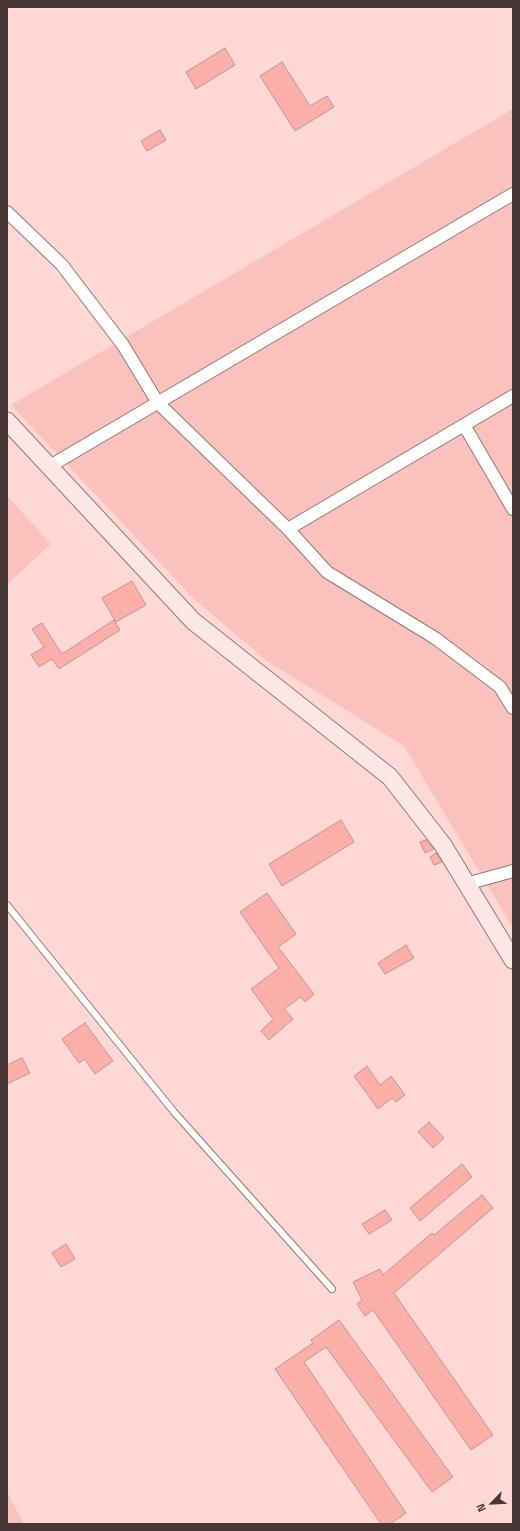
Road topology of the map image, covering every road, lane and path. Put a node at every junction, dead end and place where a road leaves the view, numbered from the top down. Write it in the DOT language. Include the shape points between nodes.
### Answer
graph roads {
  1 [pos="513,194"];
  2 [pos="7,212"];
  3 [pos="513,396"];
  4 [pos="158,403"];
  5 [pos="7,421"];
  6 [pos="464,425"];
  7 [pos="50,466"];
  8 [pos="513,509"];
  9 [pos="288,529"];
  10 [pos="513,708"];
  11 [pos="513,871"];
  12 [pos="466,884"];
  13 [pos="7,905"];
  14 [pos="513,960"];
  15 [pos="332,1289"];
  1 -- 4 [label="street"];
  2 -- 4 [label="street" via="62,265 123,345"];
  3 -- 6 [label="street"];
  4 -- 7 [label="street"];
  4 -- 9 [label="street"];
  5 -- 7 [label="street"];
  6 -- 8 [label="street"];
  6 -- 9 [label="street"];
  7 -- 12 [label="street" via="193,621 390,777 443,845"];
  9 -- 10 [label="street" via="327,572 434,638 500,687"];
  11 -- 12 [label="street"];
  12 -- 14 [label="street"];
  13 -- 15 [label="lane" via="174,1112"];
}
